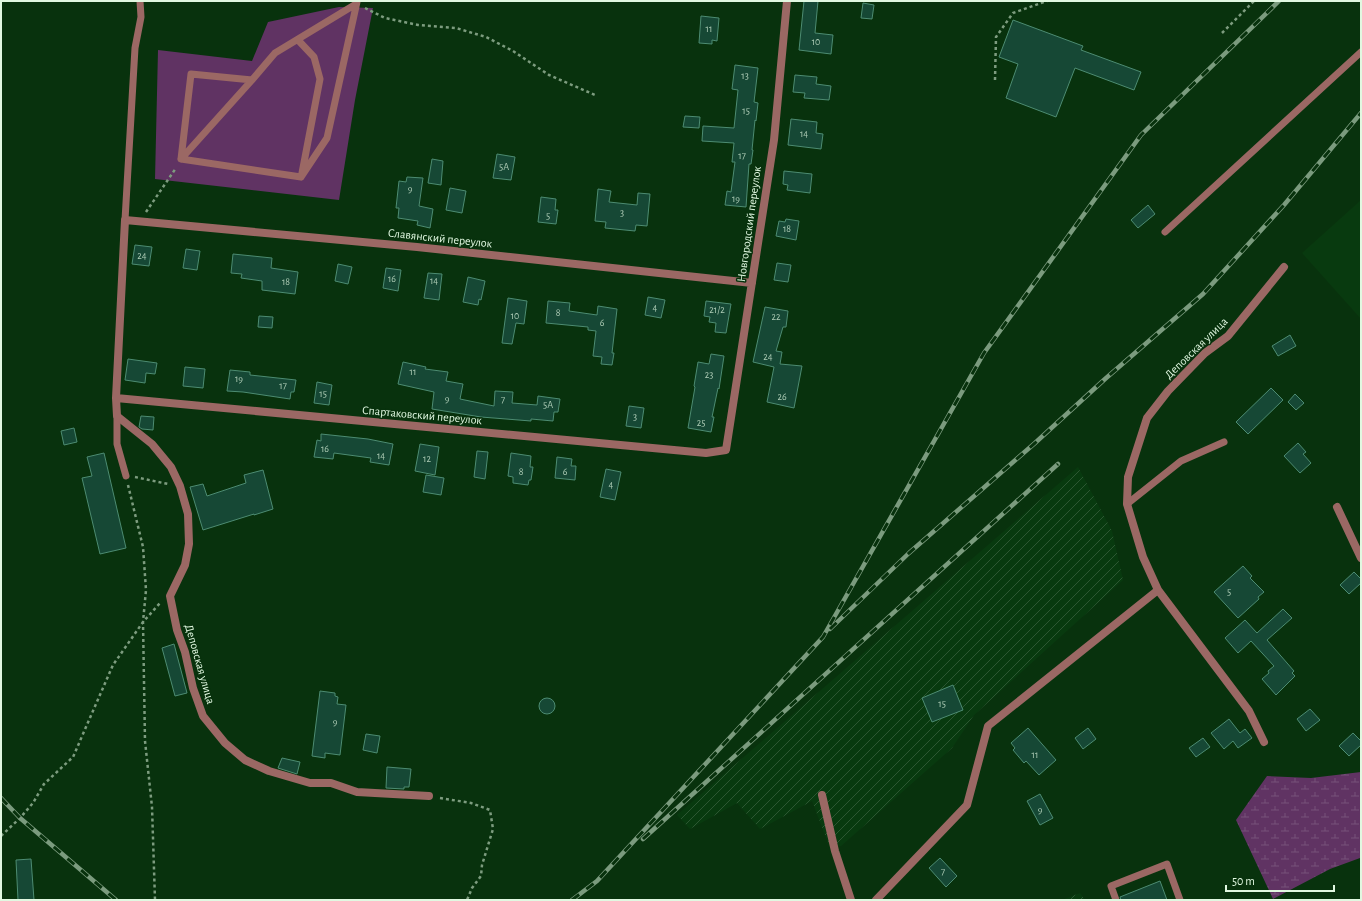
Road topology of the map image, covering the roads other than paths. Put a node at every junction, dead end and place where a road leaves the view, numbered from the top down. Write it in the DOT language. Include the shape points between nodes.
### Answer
graph roads {
  1 [pos="140,1"];
  2 [pos="787,1"];
  3 [pos="357,3"];
  4 [pos="298,40"];
  5 [pos="1361,52"];
  6 [pos="252,80"];
  7 [pos="181,159"];
  8 [pos="301,177"];
  9 [pos="125,220"];
  10 [pos="1165,232"];
  11 [pos="1284,266"];
  12 [pos="752,283"];
  13 [pos="116,398"];
  14 [pos="117,416"];
  15 [pos="1224,442"];
  16 [pos="726,450"];
  17 [pos="126,476"];
  18 [pos="1127,504"];
  19 [pos="1337,507"];
  20 [pos="1361,558"];
  21 [pos="1158,590"];
  22 [pos="1264,742"];
  23 [pos="822,795"];
  24 [pos="429,796"];
  25 [pos="850,900"];
  26 [pos="876,900"];
  27 [pos="1116,900"];
  28 [pos="1180,900"];
  1 -- 9 [label="lane" via="141,17 134,48"];
  2 -- 12 [label="street, Новгородский переулок" via="774,140"];
  3 -- 4 [label="lane"];
  3 -- 8 [label="lane" via="327,138"];
  4 -- 6 [label="lane" via="275,53"];
  4 -- 8 [label="lane" via="314,57 320,79"];
  5 -- 10 [label="lane"];
  6 -- 7 [label="lane"];
  6 -- 7 [label="lane" via="191,74"];
  7 -- 8 [label="lane"];
  9 -- 12 [label="street, Славянский переулок" via="425,248"];
  9 -- 13 [label="street"];
  11 -- 18 [label="street, Деповская улица" via="1228,336 1205,353 1168,391 1147,418 1128,477"];
  12 -- 16 [label="street, Новгородский переулок"];
  13 -- 14 [label="street"];
  13 -- 16 [label="street, Спартаковский переулок" via="706,453"];
  14 -- 17 [label="lane" via="117,444"];
  14 -- 24 [label="street, Деповская улица" via="152,444 171,467 180,486 188,514 189,544 185,565 170,596 176,630 203,716 225,743 245,760 269,771 310,783 331,783 357,792"];
  15 -- 18 [label="lane" via="1182,461"];
  18 -- 21 [label="street, Деповская улица" via="1143,557"];
  19 -- 20 [label="street"];
  21 -- 22 [label="street, Деповская улица" via="1249,711"];
  21 -- 26 [label="street" via="988,726 968,805"];
  23 -- 25 [label="street"];
  27 -- 28 [label="lane" via="1111,886 1166,864"];
}
